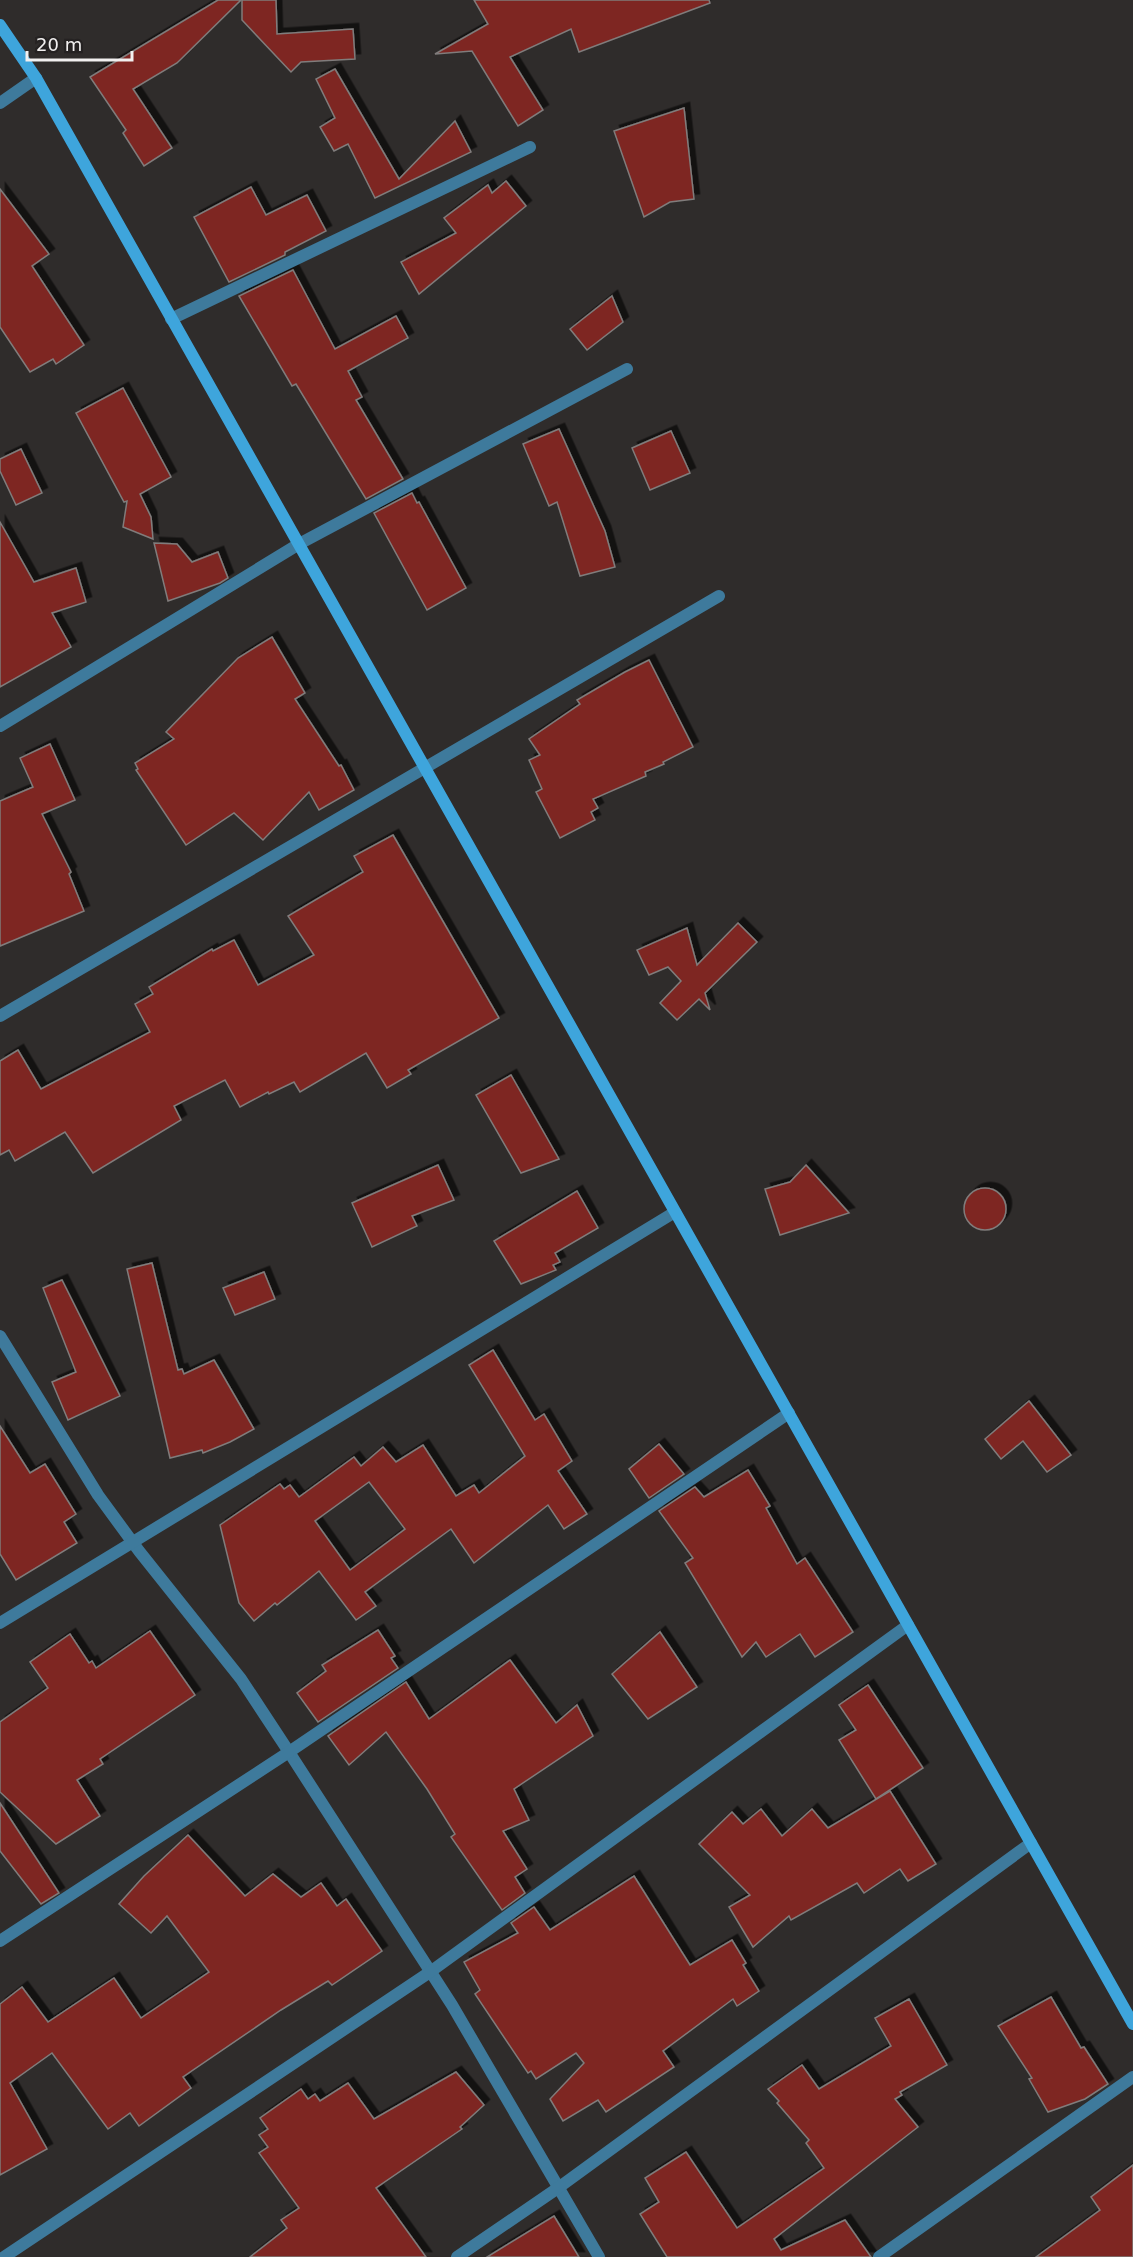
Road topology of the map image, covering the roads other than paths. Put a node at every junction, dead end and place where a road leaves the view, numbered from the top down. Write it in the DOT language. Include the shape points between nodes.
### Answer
graph roads {
  1 [pos="0,25"];
  2 [pos="36,78"];
  3 [pos="0,103"];
  4 [pos="530,147"];
  5 [pos="171,319"];
  6 [pos="627,369"];
  7 [pos="298,544"];
  8 [pos="719,596"];
  9 [pos="0,726"];
  10 [pos="0,1016"];
  11 [pos="675,1212"];
  12 [pos="0,1336"];
  13 [pos="789,1413"];
  14 [pos="0,1623"];
  15 [pos="908,1625"];
  16 [pos="289,1752"];
  17 [pos="1031,1843"];
  18 [pos="0,1941"];
  19 [pos="430,1971"];
  20 [pos="1133,2024"];
  21 [pos="1133,2077"];
  22 [pos="558,2188"];
  23 [pos="4,2257"];
  24 [pos="457,2257"];
  25 [pos="599,2257"];
  26 [pos="879,2257"];
  1 -- 2 [label="main road"];
  2 -- 3 [label="street"];
  2 -- 5 [label="main road"];
  4 -- 5 [label="street"];
  5 -- 7 [label="main road"];
  6 -- 7 [label="street"];
  7 -- 9 [label="street"];
  7 -- 11 [label="main road"];
  8 -- 10 [label="street"];
  11 -- 13 [label="main road"];
  11 -- 14 [label="street"];
  12 -- 16 [label="street" via="98,1495 241,1679"];
  13 -- 15 [label="main road"];
  13 -- 16 [label="street"];
  15 -- 17 [label="main road"];
  15 -- 19 [label="street"];
  16 -- 18 [label="street"];
  16 -- 19 [label="street"];
  17 -- 20 [label="main road"];
  17 -- 22 [label="street"];
  19 -- 22 [label="street"];
  19 -- 23 [label="street"];
  21 -- 26 [label="street"];
  22 -- 24 [label="street"];
  22 -- 25 [label="street"];
}
